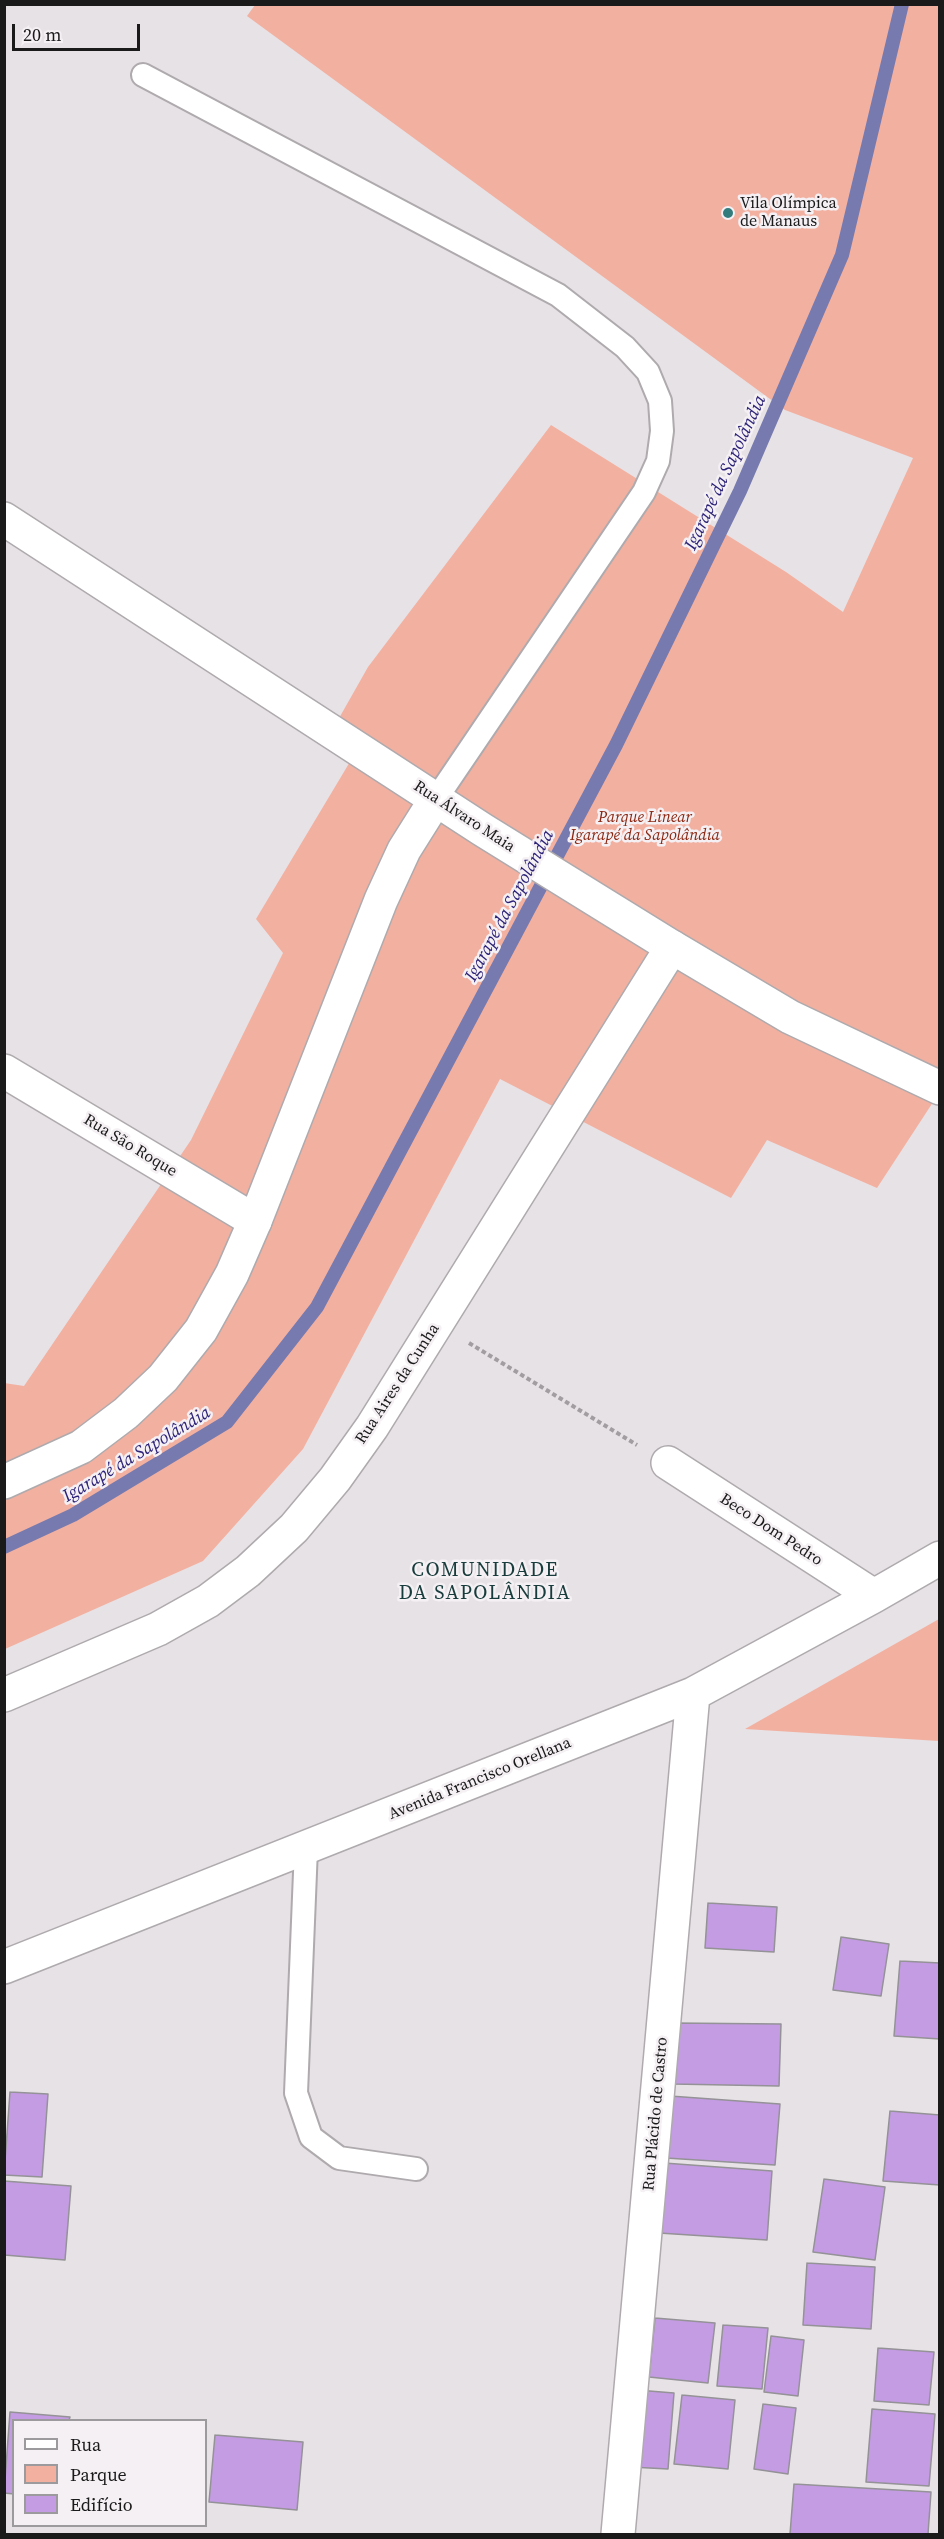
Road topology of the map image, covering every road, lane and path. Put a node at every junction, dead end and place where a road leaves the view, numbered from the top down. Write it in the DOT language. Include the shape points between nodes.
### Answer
graph roads {
  1 [pos="143,75"];
  2 [pos="4,519"];
  3 [pos="436,799"];
  4 [pos="672,947"];
  5 [pos="4,1071"];
  6 [pos="939,1088"];
  7 [pos="255,1221"];
  8 [pos="437,1324"];
  9 [pos="669,1464"];
  10 [pos="4,1482"];
  11 [pos="939,1558"];
  12 [pos="874,1596"];
  13 [pos="693,1694"];
  14 [pos="4,1695"];
  15 [pos="306,1848"];
  16 [pos="4,1967"];
  17 [pos="416,2169"];
  18 [pos="618,2535"];
  1 -- 3 [label="lane" via="558,295 626,347 648,372 660,401 658,461 644,492"];
  2 -- 3 [label="street, Rua Álvaro Maia"];
  3 -- 4 [label="street, Rua Álvaro Maia"];
  3 -- 7 [label="street" via="404,850 381,900"];
  4 -- 6 [label="street, Rua Álvaro Maia" via="790,1017"];
  4 -- 8 [label="street, Rua Aires da Cunha"];
  5 -- 7 [label="street, Rua São Roque"];
  7 -- 10 [label="street" via="201,1330 163,1378 81,1447"];
  8 -- 9 [label="path"];
  8 -- 14 [label="street, Rua Aires da Cunha" via="335,1479 294,1528 248,1571 208,1601 158,1629"];
  9 -- 12 [label="street, Beco Dom Pedro"];
  11 -- 12 [label="street, Avenida Francisco Orellana"];
  12 -- 13 [label="street, Avenida Francisco Orellana"];
  13 -- 15 [label="street, Avenida Francisco Orellana"];
  13 -- 18 [label="street, Rua Plácido de Castro"];
  15 -- 16 [label="street, Avenida Francisco Orellana"];
  15 -- 17 [label="lane" via="296,2093 311,2137 339,2158"];
}
